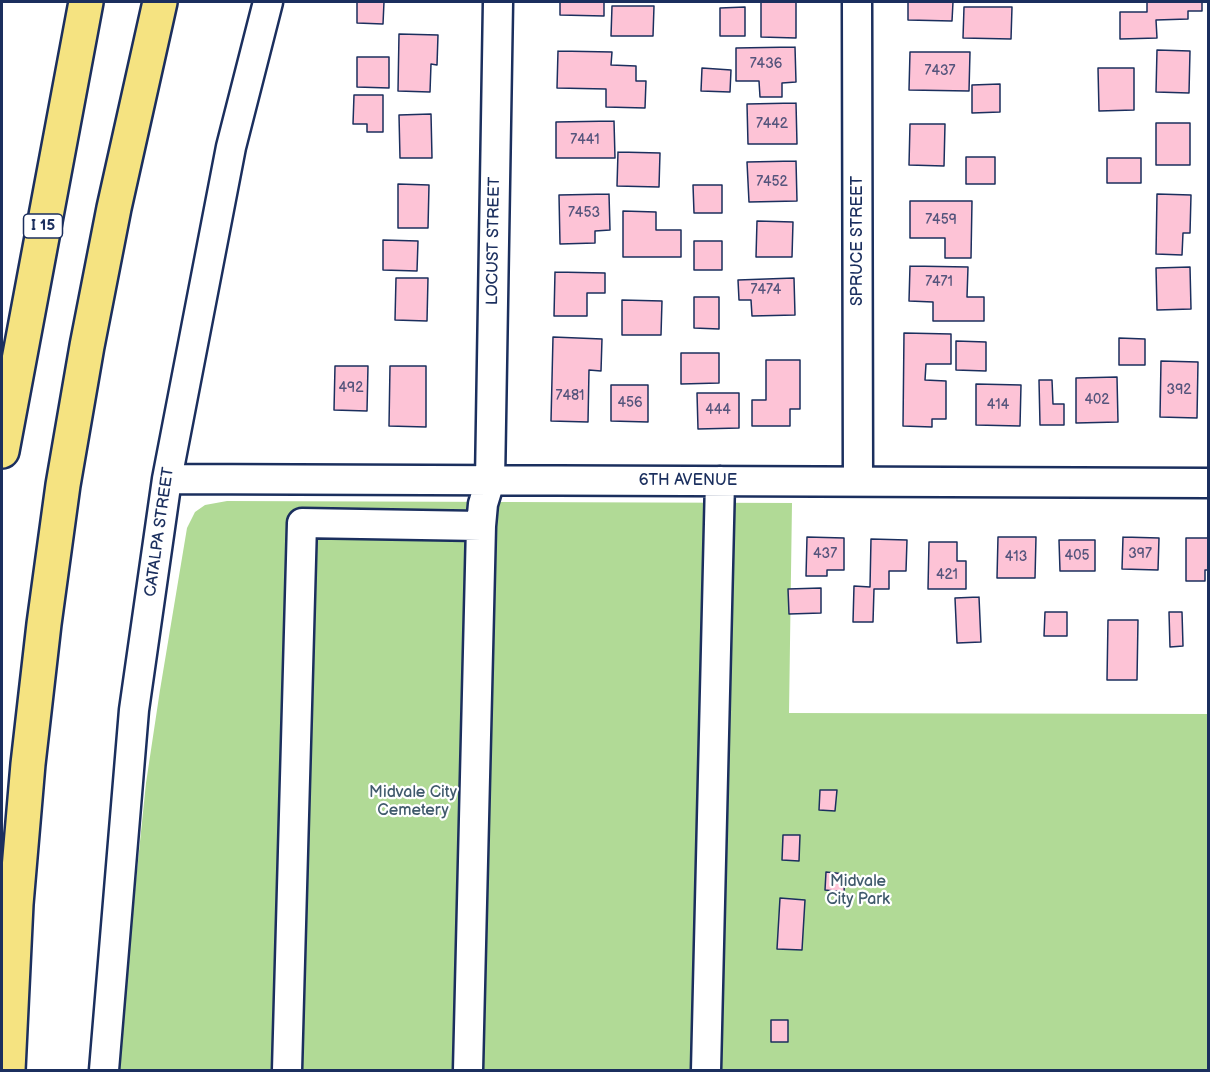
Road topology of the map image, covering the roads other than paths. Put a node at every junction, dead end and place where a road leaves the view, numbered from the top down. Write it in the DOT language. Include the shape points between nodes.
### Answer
graph roads {
  1 [pos="86,2"];
  2 [pos="160,2"];
  3 [pos="165,2"];
  4 [pos="268,2"];
  5 [pos="498,2"];
  6 [pos="857,2"];
  7 [pos="147,57"];
  8 [pos="2,451"];
  9 [pos="167,479"];
  10 [pos="490,481"];
  11 [pos="720,481"];
  12 [pos="858,481"];
  13 [pos="1209,483"];
  14 [pos="481,526"];
  15 [pos="8,1071"];
  16 [pos="104,1071"];
  17 [pos="287,1071"];
  18 [pos="468,1071"];
  19 [pos="706,1071"];
  1 -- 8 [label="highway, I 15"];
  2 -- 7 [label="highway"];
  3 -- 7 [label="highway"];
  4 -- 9 [label="street, CATALPA STREET" via="231,147"];
  5 -- 10 [label="street, LOCUST STREET"];
  6 -- 12 [label="street, SPRUCE STREET"];
  7 -- 15 [label="highway" via="87,346 63,485 28,764"];
  9 -- 10 [label="street, 6TH AVENUE"];
  9 -- 16 [label="street, CATALPA STREET" via="134,710"];
  10 -- 11 [label="street, 6TH AVENUE"];
  10 -- 14 [label="street, LOCUST STREET"];
  11 -- 12 [label="street, 6TH AVENUE"];
  11 -- 19 [label="street"];
  12 -- 13 [label="street, 6TH AVENUE"];
  14 -- 17 [label="street" via="302,523"];
  14 -- 18 [label="street, LOCUST STREET"];
}
